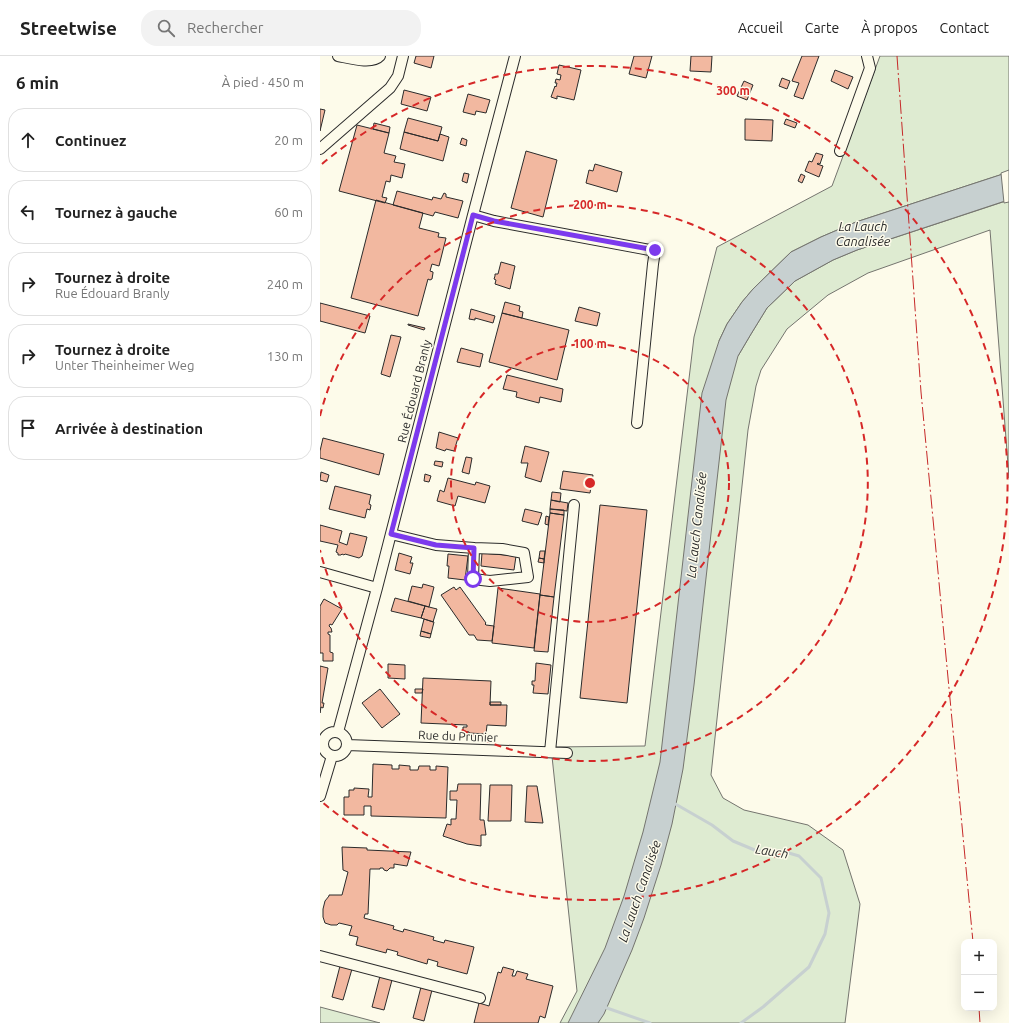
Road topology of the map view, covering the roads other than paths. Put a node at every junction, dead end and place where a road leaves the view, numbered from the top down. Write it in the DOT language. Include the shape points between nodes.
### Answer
graph roads {
  1 [pos="338,56"];
  2 [pos="380,56"];
  3 [pos="403,56"];
  4 [pos="515,56"];
  5 [pos="867,56"];
  6 [pos="320,149"];
  7 [pos="840,151"];
  8 [pos="473,215"];
  9 [pos="637,423"];
  10 [pos="574,505"];
  11 [pos="391,534"];
  12 [pos="474,548"];
  13 [pos="320,572"];
  14 [pos="378,588"];
  15 [pos="338,732"];
  16 [pos="321,744"];
  17 [pos="348,745"];
  18 [pos="550,752"];
  19 [pos="567,753"];
  20 [pos="332,756"];
  21 [pos="320,796"];
  22 [pos="320,956"];
  23 [pos="480,998"];
  1 -- 2 [label="street" via="367,61 378,59"];
  3 -- 6 [label="street" via="398,76 390,88"];
  4 -- 8 [label="street, Rue Édouard Branly"];
  5 -- 7 [label="street" via="870,68"];
  8 -- 9 [label="street" via="655,250"];
  8 -- 11 [label="street, Rue Édouard Branly"];
  10 -- 18 [label="street"];
  11 -- 12 [label="street" via="436,545"];
  11 -- 14 [label="street, Rue Édouard Branly"];
  12 -- 12 [label="street" via="473,579 490,581 528,577 524,554 502,549"];
  13 -- 14 [label="street"];
  14 -- 15 [label="street, Rue Édouard Branly"];
  15 -- 16 [label="street" via="327,734"];
  15 -- 17 [label="street" via="345,737"];
  16 -- 20 [label="street"];
  17 -- 18 [label="street, Rue du Prunier"];
  17 -- 20 [label="street" via="345,752"];
  18 -- 19 [label="street, Rue du Prunier"];
  20 -- 21 [label="street"];
  22 -- 23 [label="street"];
}
